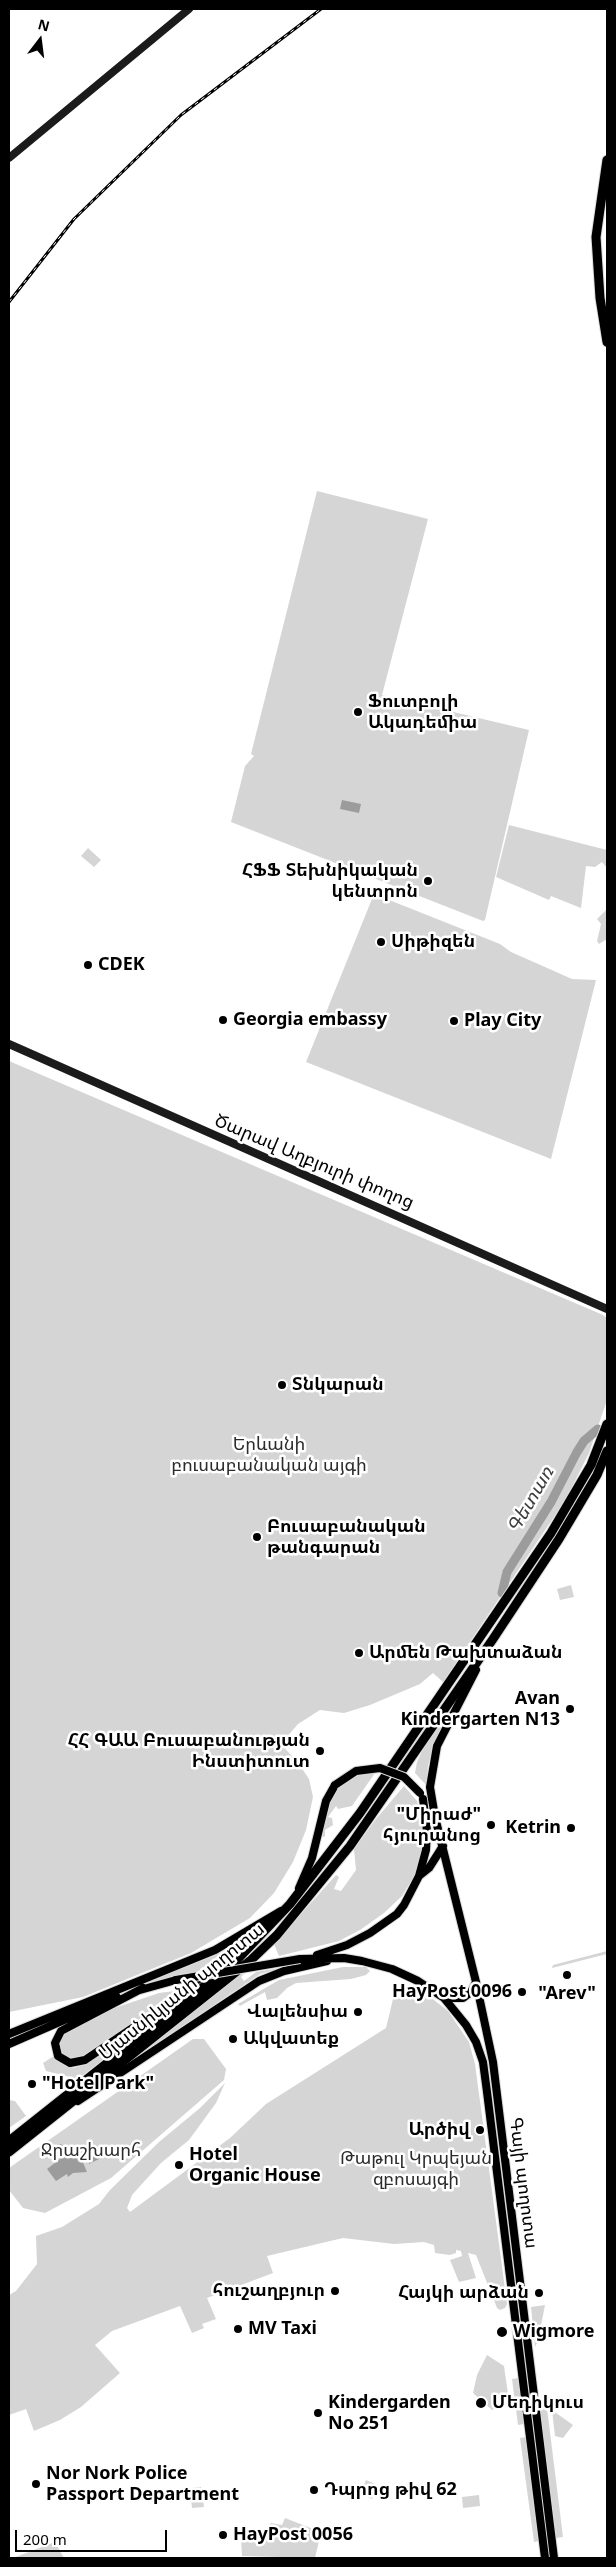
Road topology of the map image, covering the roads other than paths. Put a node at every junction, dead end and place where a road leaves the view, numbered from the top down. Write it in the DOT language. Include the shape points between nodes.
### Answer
graph roads {
  1 [pos="189,9"];
  2 [pos="9,158"];
  3 [pos="607,160"];
  4 [pos="607,342"];
  5 [pos="9,1044"];
  6 [pos="607,1309"];
  7 [pos="607,1424"];
  8 [pos="607,1451"];
  9 [pos="492,1639"];
  10 [pos="422,1796"];
  11 [pos="435,1817"];
  12 [pos="443,1846"];
  13 [pos="418,1876"];
  14 [pos="290,1904"];
  15 [pos="277,1919"];
  16 [pos="311,1957"];
  17 [pos="344,1958"];
  18 [pos="476,1982"];
  19 [pos="143,1988"];
  20 [pos="444,1998"];
  21 [pos="9,2034"];
  22 [pos="9,2044"];
  23 [pos="51,2118"];
  24 [pos="9,2141"];
  25 [pos="9,2152"];
  26 [pos="545,2558"];
  27 [pos="554,2558"];
  1 -- 2 [label="main road"];
  3 -- 4 [label="highway" via="596,237"];
  5 -- 6 [label="main road, Ծարավ Աղբյուրի փողոց"];
  7 -- 14 [label="highway, Մյասնիկյանի պողոտա" via="579,1489 360,1813"];
  8 -- 9 [label="highway, Մյասնիկյանի պողոտա" via="597,1475 564,1531"];
  9 -- 11 [label="main road" via="437,1746 430,1780"];
  9 -- 23 [label="highway, Մյասնիկյանի պողոտա" via="350,1846 277,1935 251,1960"];
  10 -- 11 [label="main road"];
  10 -- 13 [label="main road" via="428,1840"];
  10 -- 14 [label="main road, bridge" via="404,1777 380,1768 356,1771 335,1785 326,1801 312,1858"];
  11 -- 12 [label="main road, Գայի պողոտա"];
  12 -- 13 [label="main road" via="429,1868"];
  12 -- 18 [label="main road, Գայի պողոտա"];
  13 -- 16 [label="main road" via="397,1914 347,1945"];
  14 -- 15 [label="highway, Մյասնիկյանի պողոտա"];
  14 -- 21 [label="main road" via="232,1941"];
  15 -- 19 [label="main road" via="162,2008 85,2060 70,2063 58,2056 55,2043 61,2031"];
  15 -- 24 [label="highway, Մյասնիկյանի պողոտա" via="237,1960"];
  16 -- 17 [label="main road"];
  16 -- 19 [label="main road, bridge"];
  17 -- 20 [label="main road, Գայի պողոտա" via="392,1969"];
  17 -- 23 [label="main road" via="284,1970 259,1981 124,2073"];
  18 -- 20 [label="main road" via="468,1995 458,2000"];
  18 -- 27 [label="main road, Գայի պողոտա" via="493,2062"];
  19 -- 22 [label="main road"];
  20 -- 26 [label="main road, Գայի պողոտա" via="466,2025 483,2062"];
  23 -- 25 [label="highway, Մյասնիկյանի պողոտա"];
}
